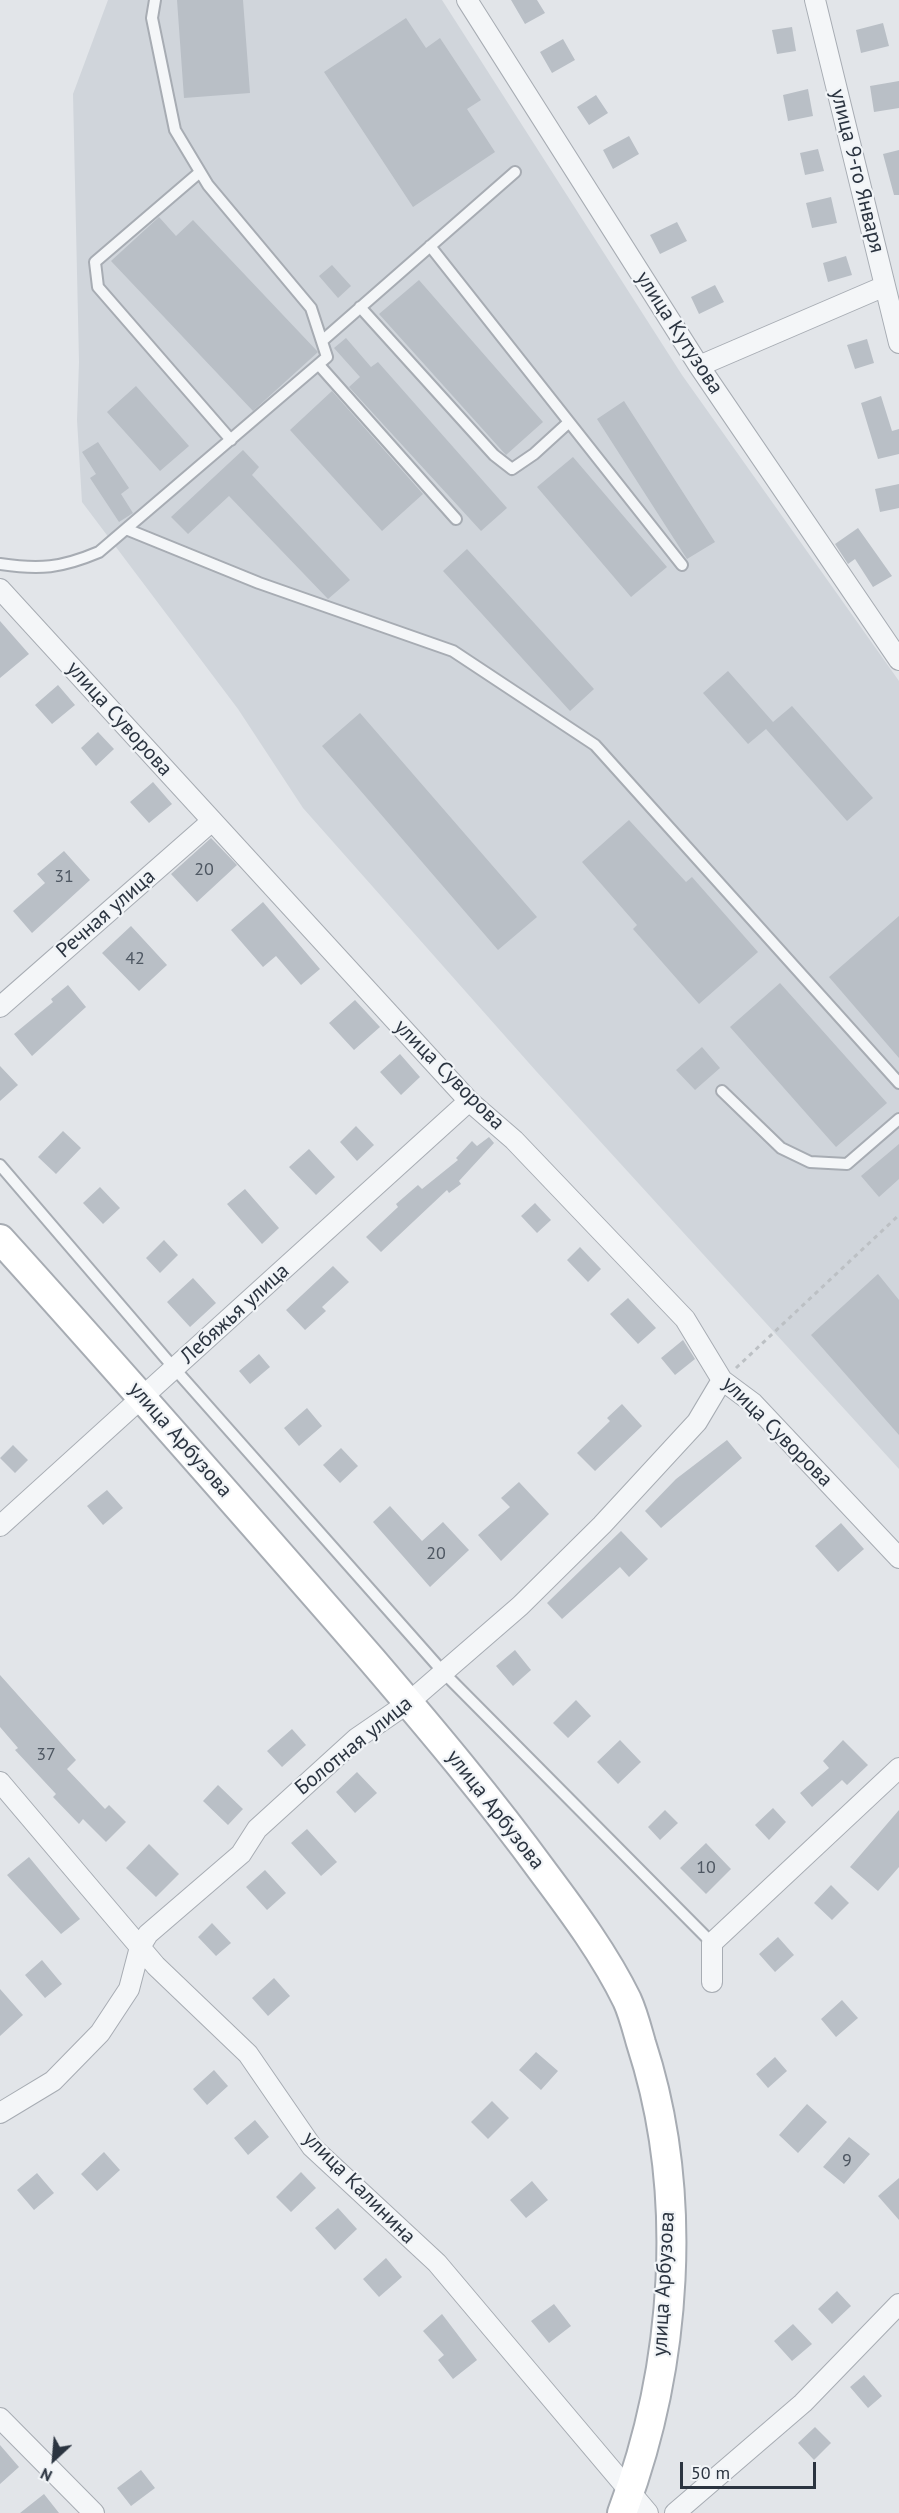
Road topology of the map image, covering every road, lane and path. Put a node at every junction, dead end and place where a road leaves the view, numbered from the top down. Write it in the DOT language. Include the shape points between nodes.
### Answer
graph roads {
  1 [pos="155,0"];
  2 [pos="467,0"];
  3 [pos="815,0"];
  4 [pos="200,172"];
  5 [pos="515,172"];
  6 [pos="430,246"];
  7 [pos="885,286"];
  8 [pos="360,307"];
  9 [pos="322,341"];
  10 [pos="899,343"];
  11 [pos="319,365"];
  12 [pos="699,366"];
  13 [pos="568,423"];
  14 [pos="231,440"];
  15 [pos="456,519"];
  16 [pos="126,529"];
  17 [pos="0,564"];
  18 [pos="682,565"];
  19 [pos="0,589"];
  20 [pos="899,660"];
  21 [pos="212,821"];
  22 [pos="0,1007"];
  23 [pos="899,1083"];
  24 [pos="722,1091"];
  25 [pos="469,1101"];
  26 [pos="899,1119"];
  27 [pos="0,1165"];
  28 [pos="899,1215"];
  29 [pos="0,1239"];
  30 [pos="174,1368"];
  31 [pos="722,1380"];
  32 [pos="142,1396"];
  33 [pos="0,1526"];
  34 [pos="899,1558"];
  35 [pos="444,1673"];
  36 [pos="408,1702"];
  37 [pos="899,1768"];
  38 [pos="0,1782"];
  39 [pos="712,1943"];
  40 [pos="140,1947"];
  41 [pos="712,1982"];
  42 [pos="0,2114"];
  43 [pos="899,2304"];
  44 [pos="0,2418"];
  45 [pos="626,2501"];
  46 [pos="94,2513"];
  47 [pos="648,2513"];
  48 [pos="675,2513"];
  1 -- 4 [label="lane" via="152,18 175,130"];
  2 -- 12 [label="street, улица Кутузова"];
  3 -- 7 [label="street, улица 9-го Января"];
  4 -- 9 [label="lane" via="311,308"];
  4 -- 14 [label="lane" via="95,262 96,271 98,287"];
  5 -- 6 [label="lane"];
  6 -- 8 [label="lane"];
  6 -- 13 [label="lane"];
  7 -- 10 [label="street, улица 9-го Января"];
  7 -- 12 [label="street"];
  8 -- 9 [label="lane"];
  8 -- 13 [label="lane" via="494,455 512,468"];
  9 -- 11 [label="lane" via="327,357"];
  11 -- 14 [label="lane"];
  11 -- 15 [label="lane"];
  12 -- 20 [label="street, улица Кутузова"];
  13 -- 18 [label="lane"];
  14 -- 16 [label="lane"];
  16 -- 17 [label="lane" via="99,552 68,565 35,570"];
  16 -- 23 [label="lane" via="259,583 453,651 595,745"];
  19 -- 21 [label="street, улица Суворова"];
  21 -- 22 [label="street, Речная улица"];
  21 -- 25 [label="street, улица Суворова"];
  24 -- 26 [label="lane" via="781,1148 810,1162 847,1164"];
  25 -- 30 [label="street, Лебяжья улица"];
  25 -- 31 [label="street, улица Суворова" via="514,1140 685,1319"];
  27 -- 30 [label="lane"];
  28 -- 31 [label="path"];
  29 -- 32 [label="street, улица Арбузова"];
  30 -- 32 [label="street, Лебяжья улица"];
  30 -- 35 [label="lane"];
  31 -- 34 [label="street, улица Суворова" via="753,1403"];
  31 -- 35 [label="street, Болотная улица" via="697,1422 602,1525 520,1606"];
  32 -- 33 [label="street, Лебяжья улица"];
  32 -- 36 [label="street, улица Арбузова"];
  35 -- 36 [label="street, Болотная улица"];
  35 -- 39 [label="lane"];
  36 -- 40 [label="street, Болотная улица" via="357,1738 293,1795 257,1829 241,1854 148,1934"];
  36 -- 45 [label="street, улица Арбузова" via="582,1923 628,2001 656,2089 668,2169 670,2252 666,2328 652,2409"];
  37 -- 39 [label="street"];
  38 -- 40 [label="street, улица Калинина"];
  39 -- 41 [label="street"];
  40 -- 42 [label="street, Болотная улица" via="129,1989 100,2033 53,2081"];
  40 -- 45 [label="street, улица Калинина" via="248,2054 312,2147 436,2263"];
  43 -- 48 [label="street" via="803,2403"];
  44 -- 46 [label="street"];
  45 -- 47 [label="street, улица Калинина"];
}
